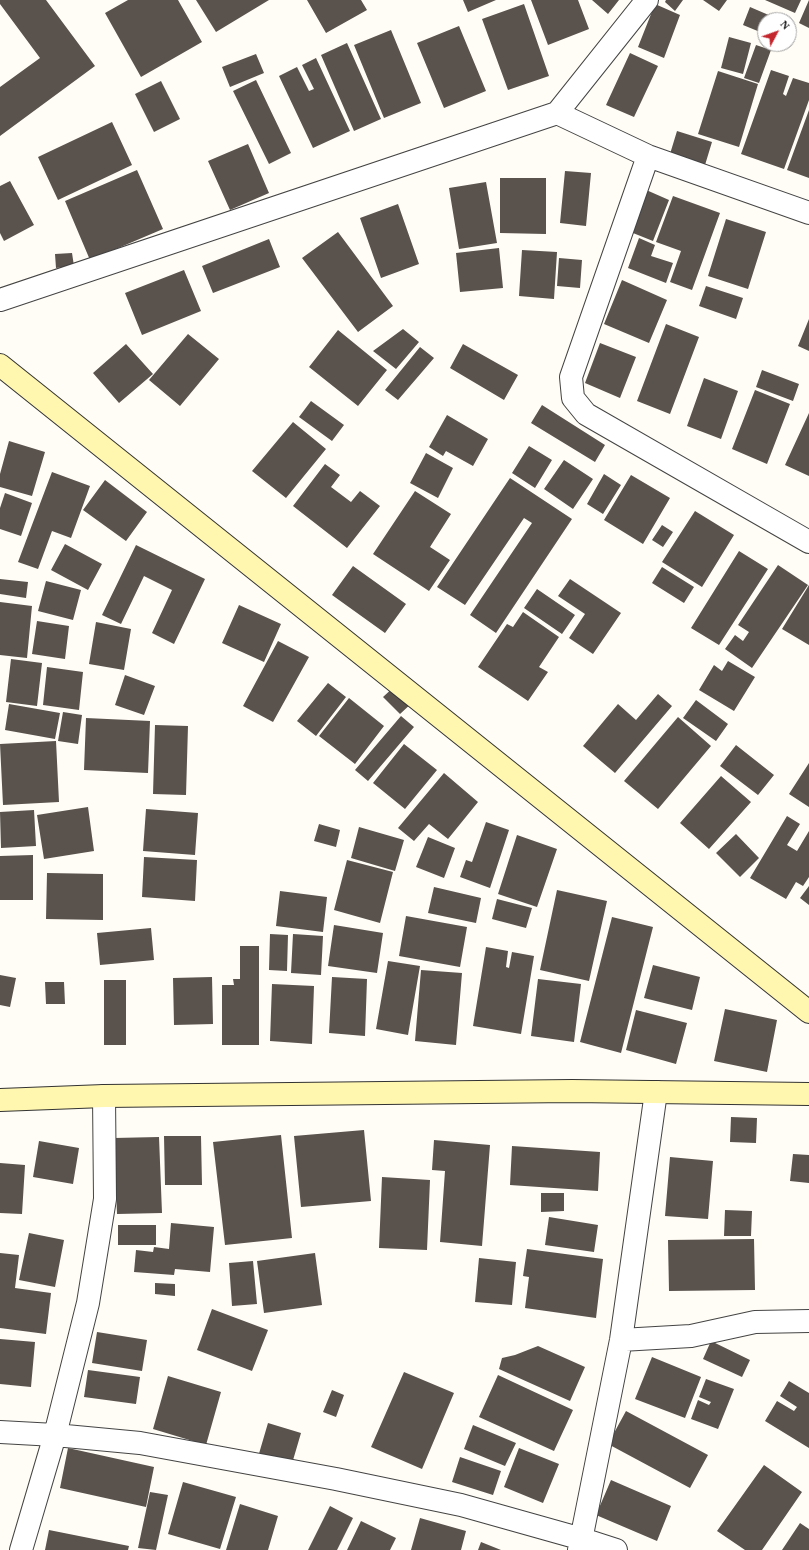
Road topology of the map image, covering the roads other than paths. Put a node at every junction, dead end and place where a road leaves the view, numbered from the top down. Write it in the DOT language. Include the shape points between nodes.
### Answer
graph roads {
  1 [pos="647,0"];
  2 [pos="557,113"];
  3 [pos="648,156"];
  4 [pos="809,213"];
  5 [pos="0,300"];
  6 [pos="0,365"];
  7 [pos="809,542"];
  8 [pos="809,1012"];
  9 [pos="656,1092"];
  10 [pos="809,1094"];
  11 [pos="104,1096"];
  12 [pos="0,1100"];
  13 [pos="809,1320"];
  14 [pos="621,1340"];
  15 [pos="0,1432"];
  16 [pos="55,1435"];
  17 [pos="581,1544"];
  18 [pos="21,1550"];
  19 [pos="616,1550"];
  1 -- 2 [label="street"];
  2 -- 3 [label="street"];
  2 -- 5 [label="street"];
  3 -- 4 [label="street"];
  3 -- 7 [label="street" via="571,377 573,398 586,414"];
  6 -- 8 [label="main road"];
  9 -- 10 [label="main road"];
  9 -- 11 [label="main road"];
  9 -- 14 [label="street"];
  11 -- 12 [label="main road"];
  11 -- 16 [label="street" via="105,1198 88,1303"];
  13 -- 14 [label="street" via="756,1322 691,1336"];
  14 -- 17 [label="street"];
  15 -- 16 [label="street"];
  16 -- 17 [label="street" via="140,1443 461,1505"];
  16 -- 18 [label="street"];
  17 -- 19 [label="street"];
}
